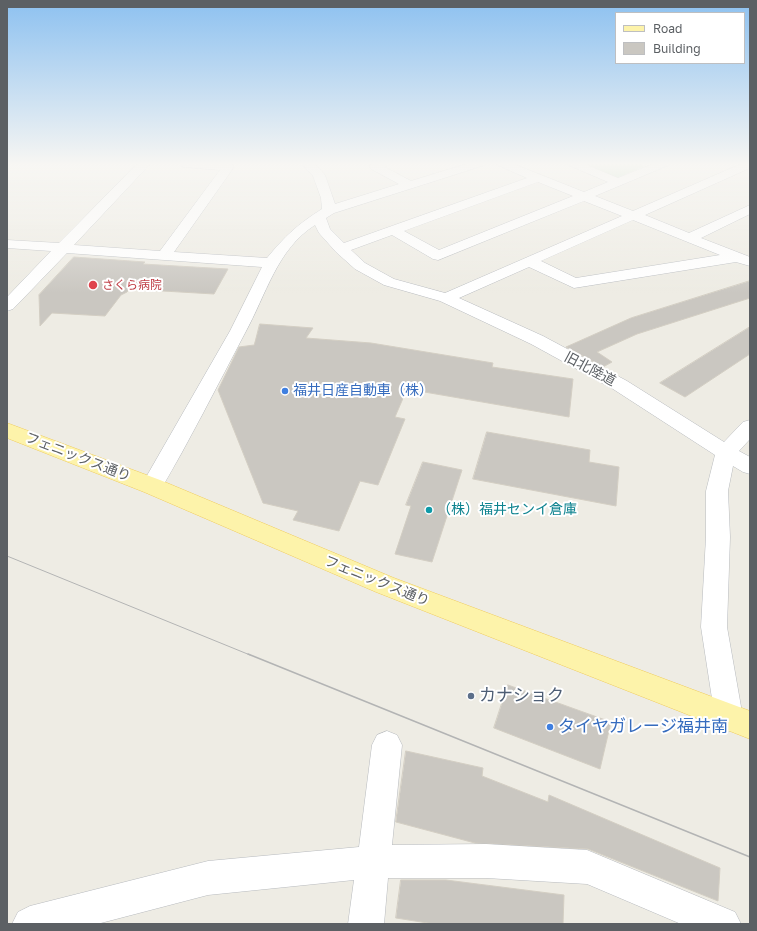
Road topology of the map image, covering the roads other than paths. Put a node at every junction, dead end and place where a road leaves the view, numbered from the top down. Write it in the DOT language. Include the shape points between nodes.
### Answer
graph roads {
  1 [pos="103,206"];
  2 [pos="200,206"];
  3 [pos="325,206"];
  4 [pos="344,206"];
  5 [pos="458,206"];
  6 [pos="561,206"];
  7 [pos="608,206"];
  8 [pos="656,206"];
  9 [pos="750,209"];
  10 [pos="324,213"];
  11 [pos="632,216"];
  12 [pos="392,230"];
  13 [pos="689,238"];
  14 [pos="7,244"];
  15 [pos="62,248"];
  16 [pos="341,249"];
  17 [pos="164,256"];
  18 [pos="744,260"];
  19 [pos="529,261"];
  20 [pos="271,264"];
  21 [pos="446,298"];
  22 [pos="7,306"];
  23 [pos="750,426"];
  24 [pos="7,430"];
  25 [pos="726,453"];
  26 [pos="750,467"];
  27 [pos="152,486"];
  28 [pos="740,721"];
  29 [pos="387,745"];
  30 [pos="373,862"];
  31 [pos="30,924"];
  32 [pos="366,924"];
  33 [pos="722,924"];
  1 -- 15 [label="street"];
  2 -- 17 [label="street"];
  3 -- 10 [label="street, 旧北陸道"];
  4 -- 10 [label="street"];
  5 -- 12 [label="street"];
  6 -- 12 [label="street" via="438,256"];
  7 -- 11 [label="street"];
  8 -- 11 [label="street"];
  9 -- 13 [label="street"];
  10 -- 16 [label="street, 旧北陸道" via="324,230"];
  10 -- 20 [label="street" via="290,239"];
  11 -- 13 [label="street"];
  11 -- 19 [label="street"];
  12 -- 16 [label="street"];
  13 -- 18 [label="street"];
  14 -- 15 [label="street"];
  15 -- 17 [label="street"];
  15 -- 22 [label="street"];
  16 -- 21 [label="street, 旧北陸道" via="360,266 389,282"];
  17 -- 20 [label="street"];
  18 -- 19 [label="street" via="574,282"];
  19 -- 21 [label="street"];
  20 -- 27 [label="street" via="238,331"];
  21 -- 25 [label="street, 旧北陸道" via="537,340 620,385"];
  23 -- 25 [label="street"];
  24 -- 27 [label="main road, フェニックス通り"];
  25 -- 26 [label="street, 旧北陸道"];
  25 -- 28 [label="street" via="717,491 718,537 714,627"];
  27 -- 28 [label="main road, フェニックス通り" via="385,585"];
  29 -- 30 [label="street"];
  30 -- 31 [label="street" via="208,878"];
  30 -- 32 [label="street"];
  30 -- 33 [label="street" via="486,861 587,867"];
}
